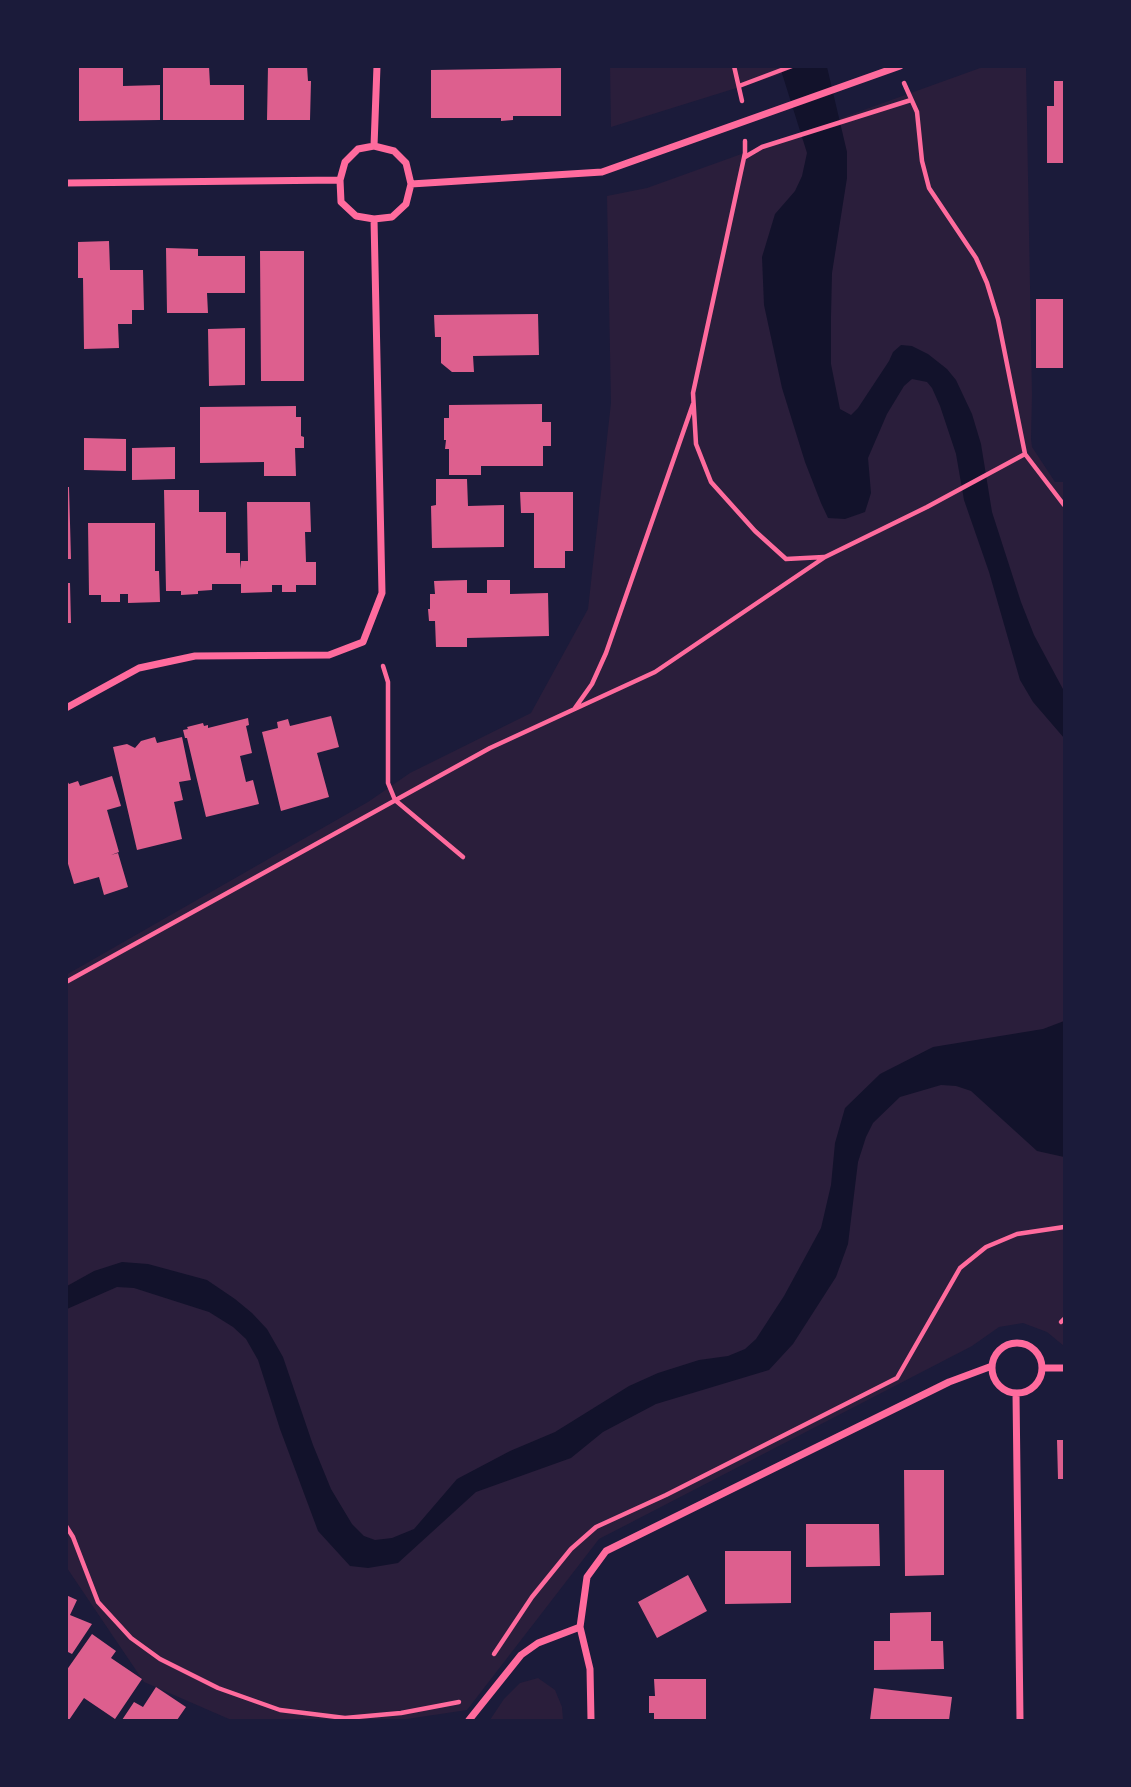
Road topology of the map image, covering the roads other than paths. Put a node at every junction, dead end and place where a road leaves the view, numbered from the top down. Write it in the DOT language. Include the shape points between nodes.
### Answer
graph roads {
  1 [pos="377,66"];
  2 [pos="899,67"];
  3 [pos="374,146"];
  4 [pos="340,180"];
  5 [pos="66,183"];
  6 [pos="411,184"];
  7 [pos="374,219"];
  8 [pos="66,708"];
  9 [pos="992,1366"];
  10 [pos="1042,1368"];
  11 [pos="1065,1368"];
  12 [pos="1016,1393"];
  13 [pos="580,1627"];
  14 [pos="469,1720"];
  15 [pos="591,1720"];
  16 [pos="1020,1720"];
  1 -- 3 [label="street"];
  2 -- 6 [label="street" via="601,172"];
  3 -- 4 [label="street" via="358,149 345,162"];
  3 -- 6 [label="street" via="394,151 406,163"];
  4 -- 5 [label="street"];
  4 -- 7 [label="street" via="341,202 356,216"];
  6 -- 7 [label="street" via="406,204 392,217"];
  7 -- 8 [label="street" via="382,593 363,642 329,655 195,656 139,668"];
  9 -- 10 [label="street" via="998,1351 1013,1343 1030,1346"];
  9 -- 12 [label="street" via="1001,1387"];
  9 -- 13 [label="street" via="949,1382 606,1552 587,1577"];
  10 -- 11 [label="street"];
  10 -- 12 [label="street" via="1031,1388"];
  12 -- 16 [label="street"];
  13 -- 14 [label="street" via="538,1643 521,1655"];
  13 -- 15 [label="street" via="590,1669"];
}
